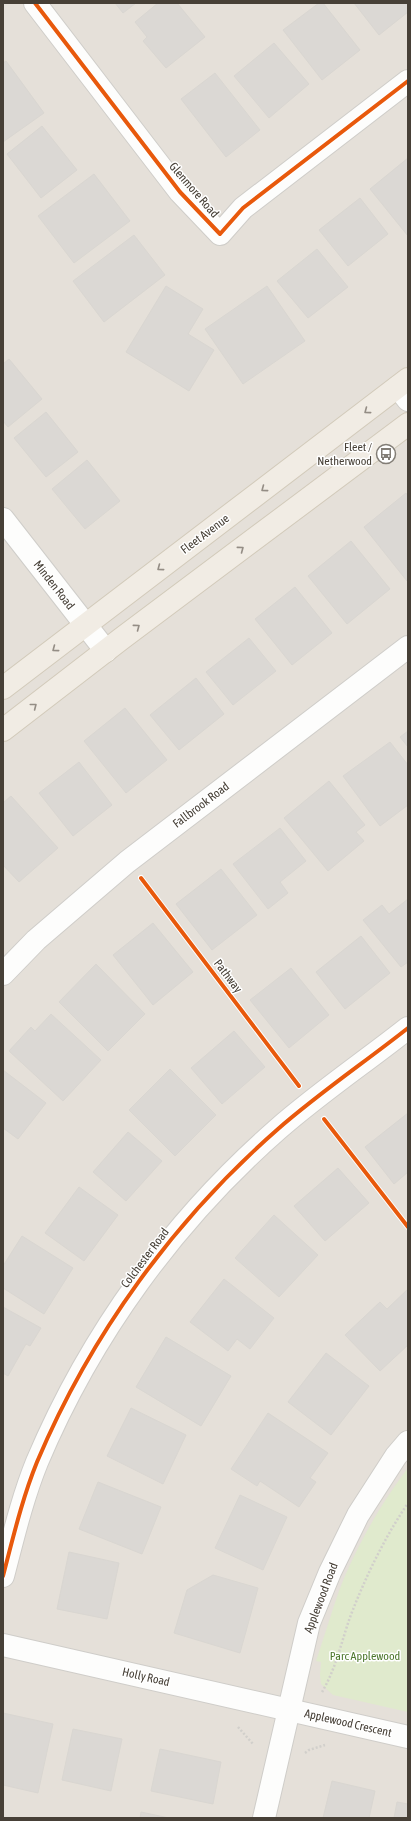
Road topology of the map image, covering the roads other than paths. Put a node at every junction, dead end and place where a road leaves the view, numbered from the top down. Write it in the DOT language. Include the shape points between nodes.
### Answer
graph roads {
  1 [pos="35,3"];
  2 [pos="408,81"];
  3 [pos="405,389"];
  4 [pos="408,424"];
  5 [pos="3,519"];
  6 [pos="86,625"];
  7 [pos="408,647"];
  8 [pos="106,651"];
  9 [pos="3,688"];
  10 [pos="3,730"];
  11 [pos="3,974"];
  12 [pos="408,1028"];
  13 [pos="408,1442"];
  14 [pos="3,1576"];
  15 [pos="3,1645"];
  16 [pos="289,1710"];
  17 [pos="408,1736"];
  18 [pos="264,1818"];
  1 -- 2 [label="street, Glenmore Road" via="180,192 220,234 244,208"];
  3 -- 6 [label="main road, Fleet Avenue, one-way"];
  8 -- 4 [label="main road, one-way"];
  5 -- 6 [label="street, Minden Road"];
  6 -- 8 [label="street, Minden Road"];
  6 -- 9 [label="main road, Fleet Avenue, one-way"];
  7 -- 11 [label="street, Fallbrook Road" via="127,862 36,940"];
  10 -- 8 [label="main road, one-way"];
  12 -- 14 [label="street, Colchester Road" via="279,1128 239,1164 163,1248 111,1323 57,1419 20,1510"];
  13 -- 16 [label="street, Applewood Road" via="362,1508 330,1572 309,1623"];
  15 -- 16 [label="street, Holly Road"];
  16 -- 17 [label="street, Applewood Crescent"];
  16 -- 18 [label="street, Applewood Road"];
}
